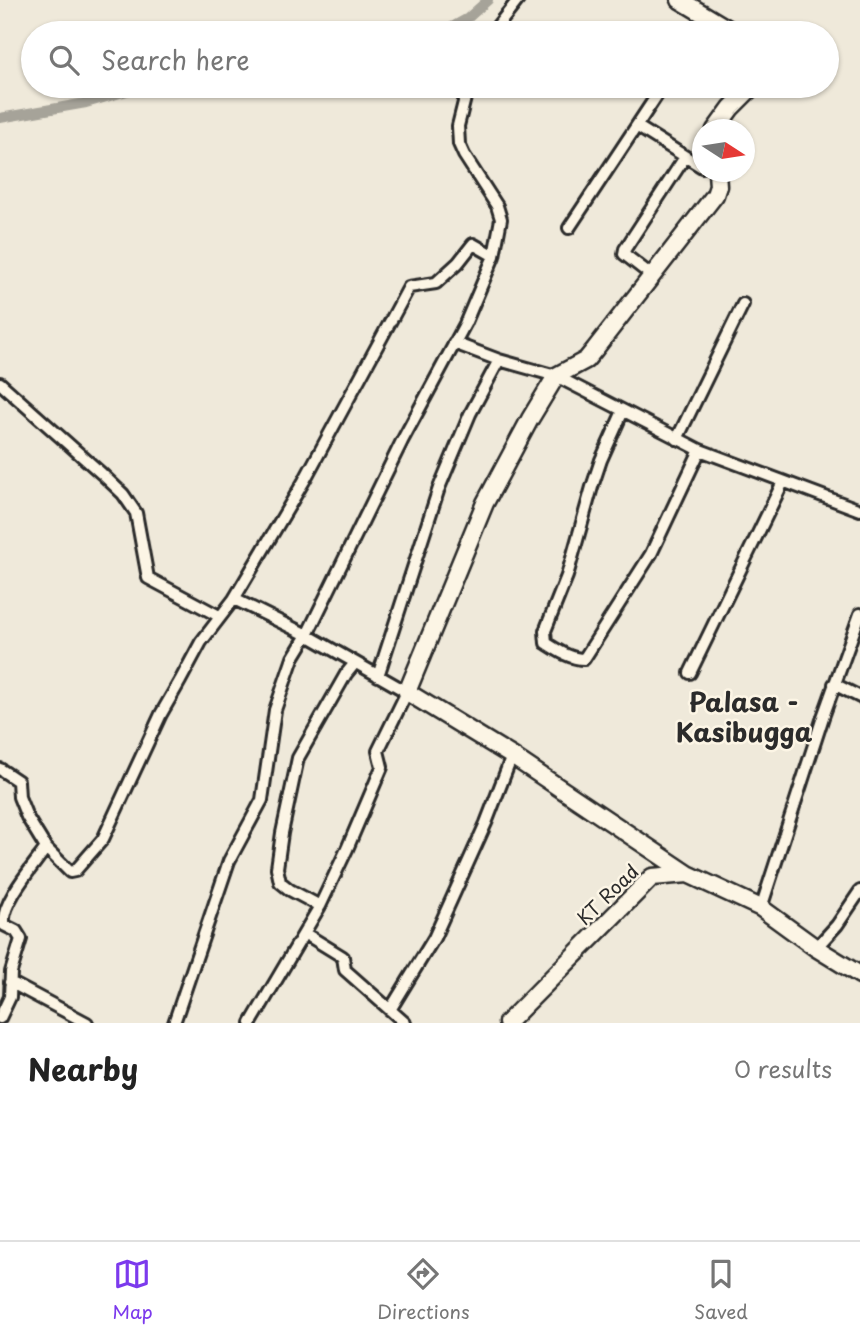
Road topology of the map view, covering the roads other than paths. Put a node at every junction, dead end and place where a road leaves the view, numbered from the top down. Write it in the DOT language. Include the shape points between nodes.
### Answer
graph roads {
  1 [pos="518,0"];
  2 [pos="680,0"];
  3 [pos="710,18"];
  4 [pos="501,21"];
  5 [pos="708,21"];
  6 [pos="715,21"];
  7 [pos="465,98"];
  8 [pos="656,98"];
  9 [pos="741,98"];
  10 [pos="723,119"];
  11 [pos="638,127"];
  12 [pos="685,157"];
  13 [pos="692,161"];
  14 [pos="715,182"];
  15 [pos="569,228"];
  16 [pos="494,256"];
  17 [pos="651,275"];
  18 [pos="743,304"];
  19 [pos="454,343"];
  20 [pos="499,359"];
  21 [pos="556,376"];
  22 [pos="0,383"];
  23 [pos="623,411"];
  24 [pos="677,439"];
  25 [pos="700,450"];
  26 [pos="783,482"];
  27 [pos="860,510"];
  28 [pos="234,598"];
  29 [pos="860,614"];
  30 [pos="219,616"];
  31 [pos="307,635"];
  32 [pos="856,639"];
  33 [pos="355,663"];
  34 [pos="690,673"];
  35 [pos="378,676"];
  36 [pos="834,684"];
  37 [pos="407,692"];
  38 [pos="860,696"];
  39 [pos="512,756"];
  40 [pos="0,769"];
  41 [pos="46,848"];
  42 [pos="688,874"];
  43 [pos="860,891"];
  44 [pos="320,905"];
  45 [pos="761,908"];
  46 [pos="304,933"];
  47 [pos="816,948"];
  48 [pos="860,975"];
  49 [pos="10,982"];
  50 [pos="390,1010"];
  51 [pos="0,1018"];
  52 [pos="87,1023"];
  53 [pos="174,1023"];
  54 [pos="251,1023"];
  55 [pos="405,1023"];
  56 [pos="507,1023"];
  1 -- 4 [label="street"];
  2 -- 3 [label="main road"];
  3 -- 5 [label="street"];
  3 -- 6 [label="main road"];
  7 -- 16 [label="street" via="459,144 497,206 501,219"];
  8 -- 11 [label="street"];
  9 -- 10 [label="main road"];
  11 -- 12 [label="street"];
  11 -- 15 [label="street"];
  12 -- 13 [label="street"];
  12 -- 17 [label="street" via="625,248 624,254"];
  14 -- 17 [label="main road" via="715,195"];
  16 -- 19 [label="street"];
  16 -- 28 [label="street" via="473,244 436,283 409,287 304,481"];
  17 -- 21 [label="main road" via="586,359"];
  18 -- 24 [label="street"];
  19 -- 20 [label="street"];
  19 -- 31 [label="street"];
  20 -- 21 [label="street"];
  20 -- 35 [label="street" via="439,488"];
  21 -- 23 [label="street"];
  21 -- 37 [label="main road" via="485,503"];
  22 -- 30 [label="street" via="132,505 148,579"];
  23 -- 24 [label="street"];
  23 -- 25 [label="street" via="601,460 567,576 545,631 546,643 559,651 578,659 589,652 651,554"];
  24 -- 25 [label="street"];
  25 -- 26 [label="street"];
  26 -- 27 [label="street"];
  26 -- 34 [label="street"];
  28 -- 30 [label="street"];
  28 -- 31 [label="street"];
  29 -- 32 [label="street"];
  30 -- 41 [label="street" via="161,714 95,851 70,872"];
  31 -- 33 [label="street"];
  31 -- 53 [label="street" via="293,658 275,710 262,800 229,861"];
  32 -- 36 [label="street"];
  33 -- 35 [label="street"];
  33 -- 44 [label="street" via="303,747 293,775 277,867 280,881 290,890"];
  35 -- 37 [label="street"];
  36 -- 38 [label="street"];
  36 -- 45 [label="street"];
  37 -- 39 [label="main road"];
  37 -- 44 [label="street" via="378,751 382,766"];
  39 -- 42 [label="main road"];
  39 -- 50 [label="street" via="434,938"];
  40 -- 41 [label="street" via="18,781 22,806"];
  41 -- 49 [label="street" via="21,881 2,918 20,939"];
  42 -- 45 [label="main road, KT Road"];
  42 -- 56 [label="main road, KT Road" via="652,877"];
  43 -- 47 [label="street"];
  44 -- 46 [label="street"];
  45 -- 47 [label="main road, KT Road"];
  46 -- 50 [label="street" via="343,957 345,970"];
  46 -- 54 [label="street"];
  47 -- 48 [label="main road, KT Road"];
  49 -- 51 [label="street" via="10,997"];
  49 -- 52 [label="street"];
  50 -- 55 [label="street"];
}
